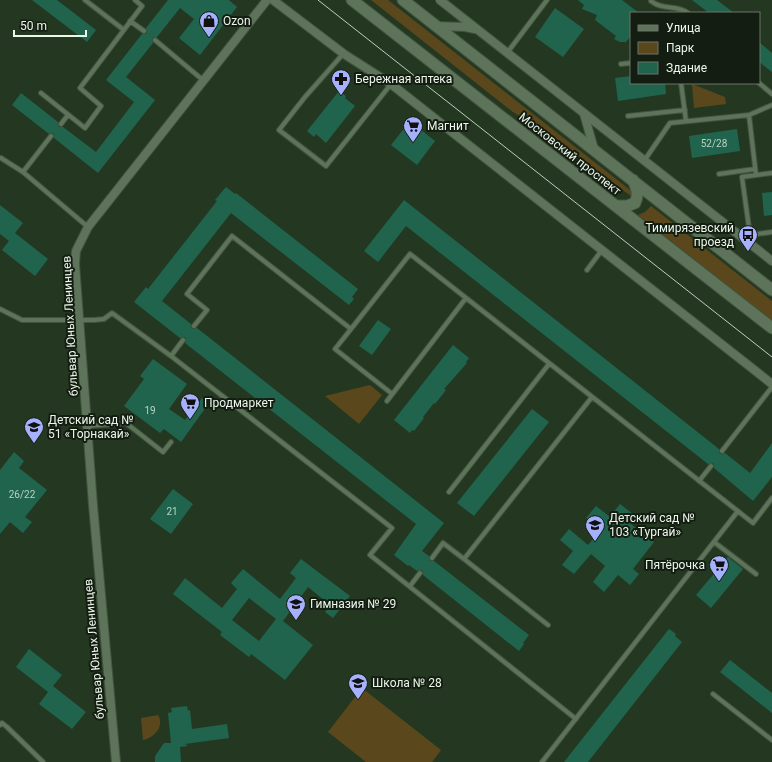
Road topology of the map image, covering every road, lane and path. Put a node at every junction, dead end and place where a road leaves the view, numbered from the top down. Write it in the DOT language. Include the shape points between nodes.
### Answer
graph roads {
  1 [pos="85,0"];
  2 [pos="135,0"];
  3 [pos="267,0"];
  4 [pos="273,0"];
  5 [pos="352,0"];
  6 [pos="403,0"];
  7 [pos="440,0"];
  8 [pos="547,0"];
  9 [pos="651,0"];
  10 [pos="687,12"];
  11 [pos="130,21"];
  12 [pos="435,26"];
  13 [pos="124,30"];
  14 [pos="478,30"];
  15 [pos="144,31"];
  16 [pos="155,40"];
  17 [pos="507,53"];
  18 [pos="344,54"];
  19 [pos="630,62"];
  20 [pos="621,64"];
  21 [pos="204,81"];
  22 [pos="391,84"];
  23 [pos="681,84"];
  24 [pos="759,84"];
  25 [pos="41,93"];
  26 [pos="772,94"];
  27 [pos="772,105"];
  28 [pos="685,110"];
  29 [pos="584,114"];
  30 [pos="68,115"];
  31 [pos="749,115"];
  32 [pos="628,116"];
  33 [pos="686,121"];
  34 [pos="61,124"];
  35 [pos="51,136"];
  36 [pos="594,149"];
  37 [pos="1,158"];
  38 [pos="644,160"];
  39 [pos="755,169"];
  40 [pos="23,172"];
  41 [pos="772,173"];
  42 [pos="719,174"];
  43 [pos="756,175"];
  44 [pos="633,180"];
  45 [pos="616,206"];
  46 [pos="88,227"];
  47 [pos="772,232"];
  48 [pos="749,239"];
  49 [pos="602,250"];
  50 [pos="772,261"];
  51 [pos="587,270"];
  52 [pos="772,290"];
  53 [pos="466,298"];
  54 [pos="0,309"];
  55 [pos="80,320"];
  56 [pos="194,326"];
  57 [pos="772,328"];
  58 [pos="351,329"];
  59 [pos="183,340"];
  60 [pos="171,356"];
  61 [pos="550,364"];
  62 [pos="772,385"];
  63 [pos="391,393"];
  64 [pos="592,396"];
  65 [pos="387,400"];
  66 [pos="88,426"];
  67 [pos="171,442"];
  68 [pos="722,451"];
  69 [pos="711,466"];
  70 [pos="699,481"];
  71 [pos="449,492"];
  72 [pos="772,498"];
  73 [pos="738,511"];
  74 [pos="714,542"];
  75 [pos="432,558"];
  76 [pos="464,559"];
  77 [pos="420,573"];
  78 [pos="756,574"];
  79 [pos="410,586"];
  80 [pos="548,625"];
  81 [pos="713,694"];
  82 [pos="576,719"];
  83 [pos="0,725"];
  84 [pos="772,740"];
  85 [pos="42,762"];
  86 [pos="116,762"];
  87 [pos="542,762"];
  1 -- 13 [label="lane"];
  2 -- 11 [label="lane" via="142,6"];
  3 -- 21 [label="street, бульвар Юных Ленинцев"];
  4 -- 18 [label="street"];
  5 -- 45 [label="main road, Московский проспект"];
  6 -- 12 [label="main road, Московский проспект"];
  7 -- 14 [label="street"];
  8 -- 17 [label="lane"];
  9 -- 10 [label="lane" via="657,6"];
  11 -- 13 [label="lane"];
  11 -- 15 [label="lane"];
  12 -- 14 [label="street"];
  12 -- 36 [label="main road, Московский проспект"];
  13 -- 30 [label="lane" via="80,88 101,106 85,128"];
  14 -- 17 [label="street"];
  16 -- 21 [label="lane"];
  17 -- 29 [label="street"];
  18 -- 22 [label="street"];
  18 -- 22 [label="lane" via="279,130 326,166"];
  19 -- 20 [label="lane"];
  21 -- 46 [label="street, бульвар Юных Ленинцев"];
  22 -- 49 [label="street"];
  23 -- 28 [label="lane"];
  24 -- 26 [label="lane"];
  25 -- 30 [label="lane"];
  27 -- 31 [label="lane"];
  28 -- 32 [label="lane"];
  28 -- 33 [label="lane"];
  29 -- 36 [label="street"];
  29 -- 38 [label="street"];
  30 -- 34 [label="lane"];
  31 -- 33 [label="lane"];
  31 -- 39 [label="lane"];
  33 -- 38 [label="lane" via="670,123"];
  35 -- 40 [label="lane"];
  36 -- 44 [label="main road, Московский проспект"];
  37 -- 40 [label="lane"];
  38 -- 48 [label="street"];
  39 -- 42 [label="lane"];
  39 -- 43 [label="lane"];
  40 -- 46 [label="lane"];
  41 -- 43 [label="lane"];
  43 -- 48 [label="lane" via="742,177"];
  44 -- 45 [label="main road" via="638,196 635,203"];
  44 -- 52 [label="main road, Московский проспект"];
  45 -- 57 [label="main road, Московский проспект"];
  46 -- 55 [label="street, бульвар Юных Ленинцев" via="76,251"];
  47 -- 48 [label="lane"];
  48 -- 50 [label="street"];
  49 -- 51 [label="lane"];
  49 -- 62 [label="street"];
  53 -- 58 [label="lane" via="410,254"];
  53 -- 61 [label="lane"];
  53 -- 63 [label="lane"];
  54 -- 55 [label="lane" via="22,320"];
  55 -- 60 [label="lane" via="104,319 112,313"];
  55 -- 66 [label="street, бульвар Юных Ленинцев"];
  56 -- 58 [label="lane" via="207,310 187,294 232,236"];
  58 -- 63 [label="lane" via="336,349"];
  59 -- 60 [label="lane"];
  60 -- 79 [label="lane" via="392,528 370,555"];
  61 -- 64 [label="lane"];
  61 -- 71 [label="lane"];
  62 -- 68 [label="lane"];
  63 -- 65 [label="lane"];
  64 -- 70 [label="lane"];
  64 -- 76 [label="lane"];
  66 -- 67 [label="lane" via="126,423 163,452"];
  66 -- 86 [label="street, бульвар Юных Ленинцев"];
  69 -- 70 [label="lane"];
  70 -- 73 [label="lane"];
  72 -- 73 [label="lane" via="753,523"];
  73 -- 74 [label="lane"];
  74 -- 78 [label="lane"];
  74 -- 82 [label="lane"];
  75 -- 76 [label="lane" via="443,543"];
  76 -- 80 [label="lane"];
  77 -- 79 [label="lane"];
  79 -- 82 [label="lane"];
  81 -- 84 [label="lane"];
  82 -- 87 [label="lane"];
  83 -- 85 [label="lane" via="2,723 7,726"];
}
